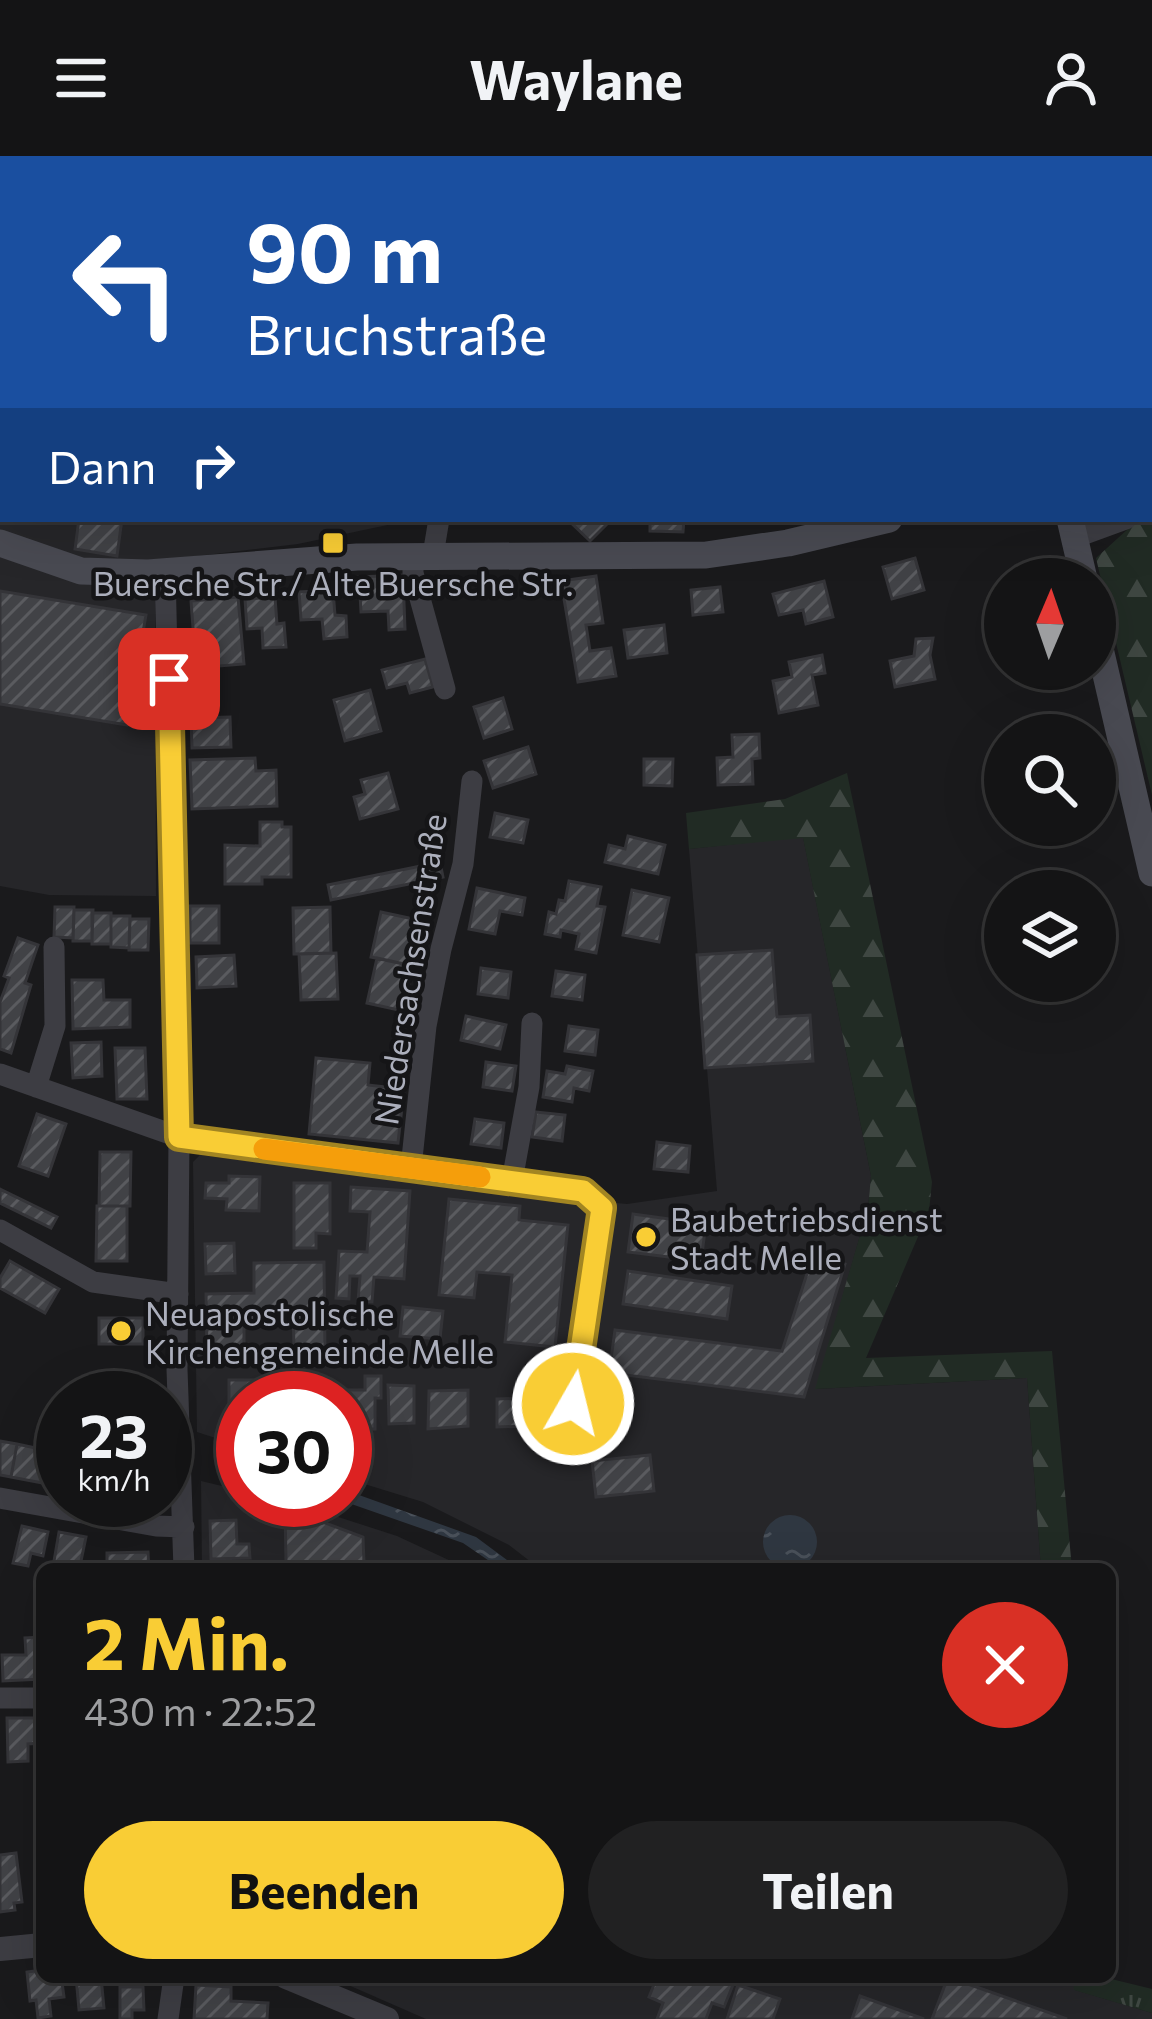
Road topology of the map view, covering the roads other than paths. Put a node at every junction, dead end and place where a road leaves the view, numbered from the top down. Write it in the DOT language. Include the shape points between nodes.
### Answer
graph roads {
  1 [pos="438,522"];
  2 [pos="879,522"];
  3 [pos="1108,522"];
  4 [pos="1072,528"];
  5 [pos="0,543"];
  6 [pos="423,555"];
  7 [pos="1079,558"];
  8 [pos="165,572"];
  9 [pos="445,689"];
  10 [pos="1110,690"];
  11 [pos="472,781"];
  12 [pos="1152,873"];
  13 [pos="54,947"];
  14 [pos="532,1023"];
  15 [pos="0,1074"];
  16 [pos="36,1087"];
  17 [pos="179,1137"];
  18 [pos="411,1168"];
  19 [pos="512,1181"];
  20 [pos="0,1230"];
  21 [pos="178,1294"];
  22 [pos="179,1371"];
  23 [pos="573,1404"];
  24 [pos="0,1498"];
  25 [pos="36,1504"];
  26 [pos="184,1527"];
  27 [pos="184,1563"];
  28 [pos="0,1698"];
  29 [pos="36,1698"];
  30 [pos="36,1946"];
  31 [pos="0,1949"];
  32 [pos="173,1983"];
  33 [pos="301,1983"];
  34 [pos="168,2019"];
  35 [pos="388,2019"];
  1 -- 6 [label="street"];
  2 -- 6 [label="main road" via="735,553"];
  3 -- 4 [label="street"];
  4 -- 7 [label="main road"];
  5 -- 8 [label="main road" via="81,571"];
  6 -- 8 [label="main road"];
  6 -- 9 [label="street" via="413,573"];
  8 -- 17 [label="street"];
  10 -- 12 [label="main road"];
  11 -- 18 [label="street, Niedersachsenstraße" via="464,864 427,1026"];
  13 -- 16 [label="street" via="55,1025"];
  14 -- 19 [label="street"];
  15 -- 16 [label="street"];
  16 -- 17 [label="street"];
  17 -- 18 [label="street"];
  17 -- 21 [label="street"];
  18 -- 19 [label="street"];
  19 -- 23 [label="street" via="583,1191 602,1208"];
  20 -- 21 [label="street" via="93,1282"];
  21 -- 22 [label="street"];
  24 -- 25 [label="street"];
  26 -- 27 [label="street"];
  28 -- 29 [label="street"];
  30 -- 31 [label="street"];
  32 -- 34 [label="street"];
  33 -- 35 [label="street"];
}
